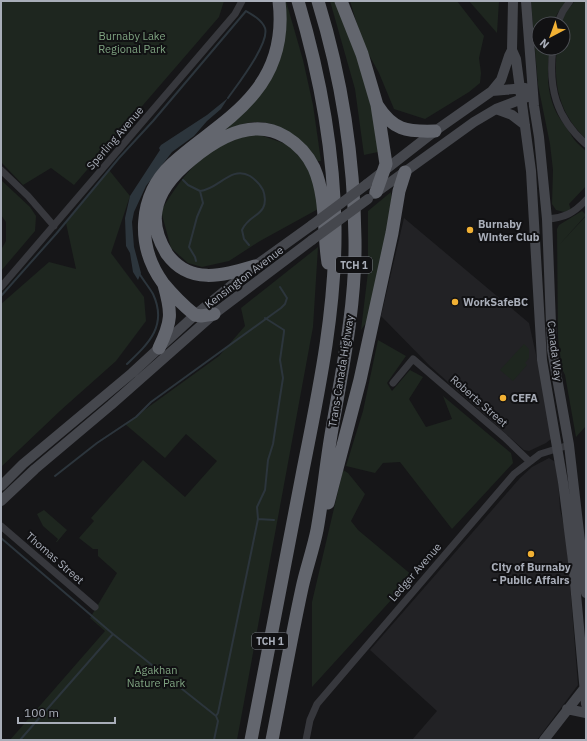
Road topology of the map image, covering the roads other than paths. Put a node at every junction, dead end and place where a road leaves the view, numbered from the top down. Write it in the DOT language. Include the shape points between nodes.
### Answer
graph roads {
  1 [pos="242,1"];
  2 [pos="280,1"];
  3 [pos="298,1"];
  4 [pos="318,1"];
  5 [pos="341,1"];
  6 [pos="513,1"];
  7 [pos="526,1"];
  8 [pos="570,1"];
  9 [pos="561,16"];
  10 [pos="512,50"];
  11 [pos="552,56"];
  12 [pos="532,91"];
  13 [pos="492,92"];
  14 [pos="520,94"];
  15 [pos="377,105"];
  16 [pos="496,109"];
  17 [pos="525,125"];
  18 [pos="435,131"];
  19 [pos="586,144"];
  20 [pos="1,170"];
  21 [pos="384,170"];
  22 [pos="406,172"];
  23 [pos="370,191"];
  24 [pos="586,200"];
  25 [pos="547,219"];
  26 [pos="54,226"];
  27 [pos="255,266"];
  28 [pos="163,283"];
  29 [pos="1,286"];
  30 [pos="332,295"];
  31 [pos="214,314"];
  32 [pos="195,315"];
  33 [pos="159,348"];
  34 [pos="393,383"];
  35 [pos="564,447"];
  36 [pos="528,461"];
  37 [pos="1,486"];
  38 [pos="1,501"];
  39 [pos="1,526"];
  40 [pos="317,530"];
  41 [pos="585,571"];
  42 [pos="586,593"];
  43 [pos="95,607"];
  44 [pos="585,687"];
  45 [pos="586,704"];
  46 [pos="567,709"];
  47 [pos="586,713"];
  48 [pos="251,740"];
  49 [pos="272,740"];
  50 [pos="306,740"];
  51 [pos="544,740"];
  1 -- 26 [label="street, Sperling Avenue" via="235,14"];
  2 -- 28 [label="highway" via="278,47 263,81 234,114 171,165 148,201 144,226 146,248"];
  3 -- 30 [label="highway, Trans-Canada Highway / TCH 1" via="320,83 331,157 335,229"];
  4 -- 40 [label="highway, Trans-Canada Highway / TCH 1" via="335,61 347,120 355,240 346,349"];
  5 -- 15 [label="highway" via="362,54"];
  6 -- 10 [label="main road, Canada Way"];
  7 -- 12 [label="main road, Canada Way"];
  8 -- 9 [label="street"];
  10 -- 13 [label="main road" via="501,80"];
  10 -- 14 [label="main road, Canada Way" via="516,59"];
  11 -- 19 [label="street" via="551,74 555,97 568,125"];
  12 -- 14 [label="main road"];
  12 -- 25 [label="main road, Canada Way"];
  13 -- 14 [label="main road"];
  13 -- 18 [label="main road"];
  14 -- 16 [label="main road, Kensington Avenue"];
  14 -- 17 [label="main road, Canada Way"];
  15 -- 18 [label="highway" via="384,117 396,126 412,131"];
  15 -- 21 [label="highway" via="379,130 386,158"];
  16 -- 17 [label="main road" via="512,115"];
  16 -- 22 [label="main road, Kensington Avenue"];
  17 -- 35 [label="main road, Canada Way" via="531,171 542,360"];
  18 -- 21 [label="main road"];
  20 -- 26 [label="street"];
  21 -- 23 [label="highway"];
  22 -- 23 [label="main road, Kensington Avenue"];
  22 -- 40 [label="highway" via="399,191 360,380 329,501"];
  23 -- 27 [label="main road, Kensington Avenue, bridge" via="312,225"];
  23 -- 31 [label="main road, Kensington Avenue, bridge" via="312,240"];
  24 -- 25 [label="street" via="571,214 559,219"];
  25 -- 35 [label="main road, Canada Way" via="552,350"];
  26 -- 29 [label="street, Sperling Avenue"];
  27 -- 30 [label="highway" via="214,277 194,274 169,257 162,246 155,223 160,197 166,186 185,165 226,136 258,128 272,131 292,141 302,149 314,168 323,201 325,244"];
  27 -- 32 [label="main road, Kensington Avenue"];
  28 -- 32 [label="highway"];
  28 -- 33 [label="highway" via="170,306 170,320"];
  30 -- 48 [label="highway, Trans-Canada Highway / TCH 1" via="321,375"];
  31 -- 32 [label="highway"];
  31 -- 38 [label="main road, Kensington Avenue"];
  32 -- 33 [label="main road, Kensington Avenue"];
  33 -- 37 [label="main road, Kensington Avenue" via="23,464"];
  34 -- 36 [label="street, Roberts Street" via="413,359 504,437"];
  35 -- 36 [label="street, Ledger Avenue" via="540,454"];
  35 -- 41 [label="main road, Canada Way"];
  35 -- 44 [label="main road, Canada Way"];
  36 -- 50 [label="street, Ledger Avenue" via="504,485 317,704 310,720"];
  39 -- 43 [label="street, Thomas Street"];
  40 -- 49 [label="highway, Trans-Canada Highway / TCH 1" via="302,586"];
  41 -- 42 [label="main road, Canada Way"];
  44 -- 45 [label="main road, Canada Way"];
  44 -- 46 [label="main road"];
  46 -- 47 [label="main road"];
  46 -- 51 [label="main road"];
}
